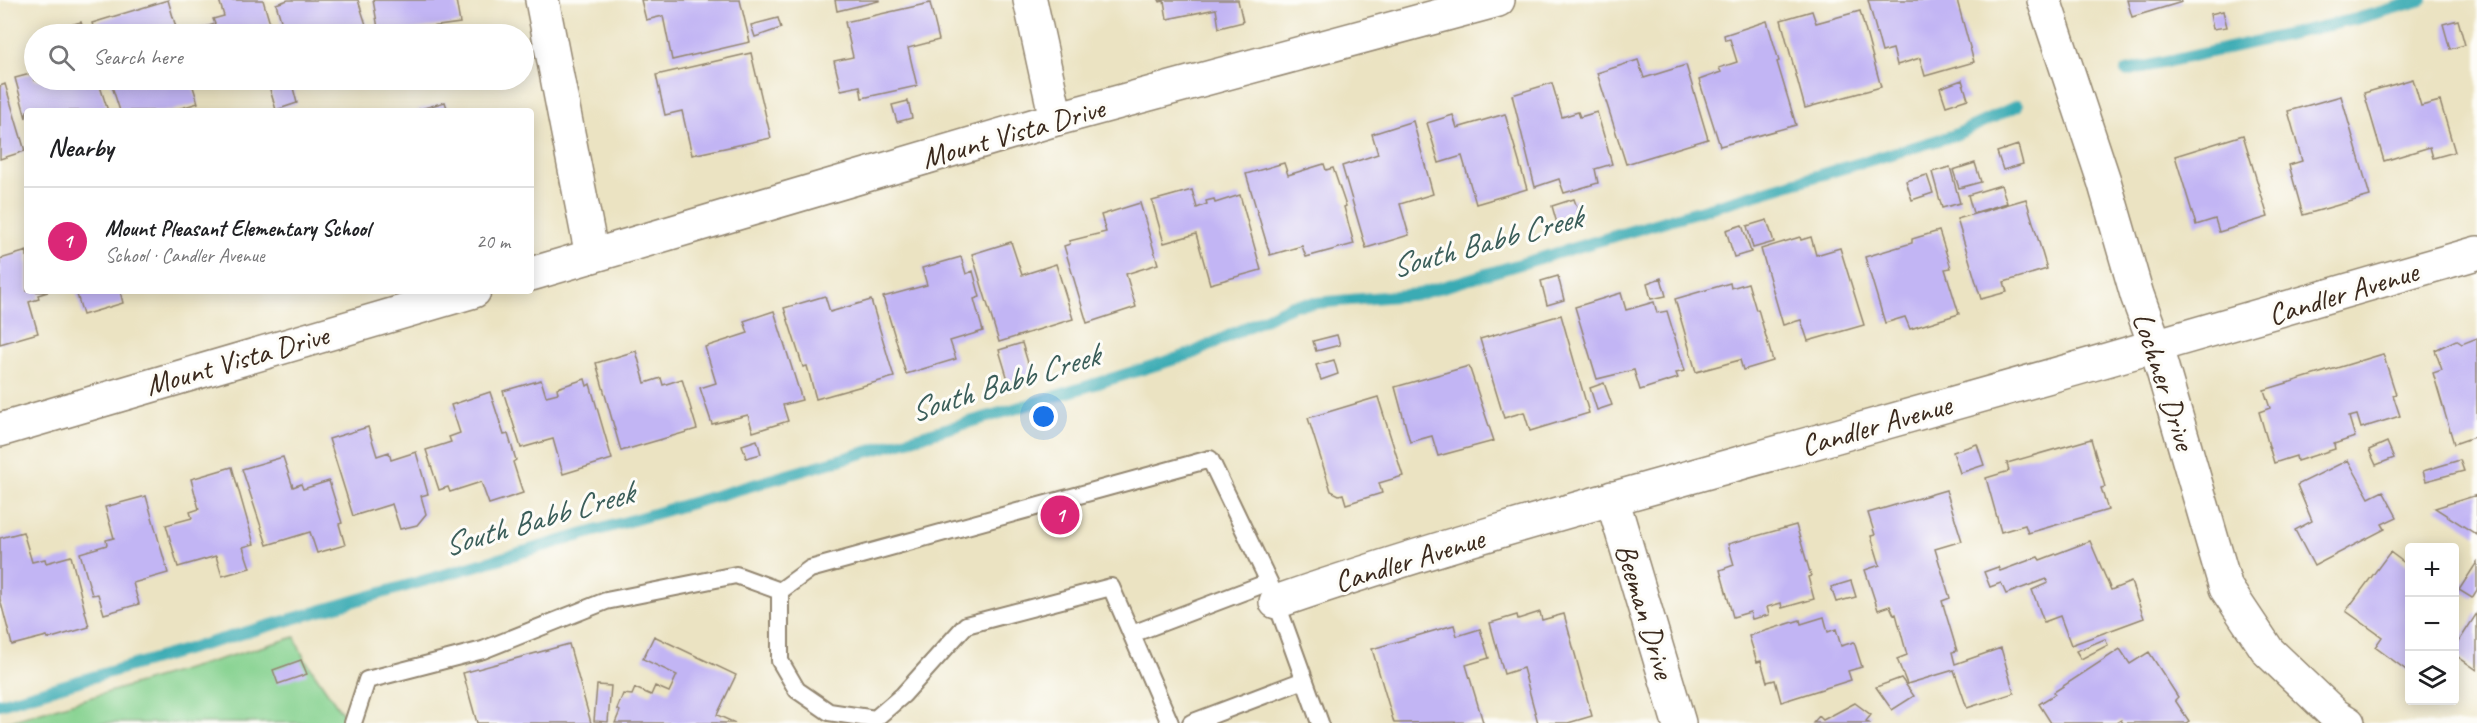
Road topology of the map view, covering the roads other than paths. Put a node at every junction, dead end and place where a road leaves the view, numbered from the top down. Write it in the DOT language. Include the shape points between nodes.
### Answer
graph roads {
  1 [pos="542,0"];
  2 [pos="1030,0"];
  3 [pos="1498,0"];
  4 [pos="2044,0"];
  5 [pos="1056,119"];
  6 [pos="2477,253"];
  7 [pos="592,256"];
  8 [pos="534,273"];
  9 [pos="464,294"];
  10 [pos="2156,347"];
  11 [pos="0,430"];
  12 [pos="1612,498"];
  13 [pos="780,591"];
  14 [pos="1272,592"];
  15 [pos="1131,634"];
  16 [pos="1304,680"];
  17 [pos="353,723"];
  18 [pos="1170,723"];
  19 [pos="1191,723"];
  20 [pos="1320,723"];
  21 [pos="1679,723"];
  22 [pos="2348,723"];
  1 -- 7 [label="street"];
  2 -- 5 [label="street"];
  3 -- 5 [label="street, Mount Vista Drive"];
  4 -- 10 [label="street, Lochner Drive" via="2104,181 2136,295"];
  5 -- 7 [label="street, Mount Vista Drive"];
  6 -- 10 [label="street, Candler Avenue"];
  7 -- 8 [label="street, Mount Vista Drive"];
  9 -- 11 [label="street, Mount Vista Drive"];
  10 -- 12 [label="street, Candler Avenue"];
  10 -- 22 [label="street, Lochner Drive" via="2226,588 2268,651"];
  12 -- 14 [label="street, Candler Avenue" via="1348,577"];
  12 -- 21 [label="street, Beeman Drive"];
  13 -- 14 [label="lane" via="810,569 1210,459"];
  13 -- 15 [label="lane" via="780,661 796,690 829,712 875,719 903,695 966,625 1111,586"];
  13 -- 17 [label="lane" via="736,575 606,601 483,650 367,680"];
  14 -- 15 [label="lane"];
  14 -- 16 [label="lane"];
  15 -- 18 [label="lane"];
  16 -- 19 [label="lane"];
  16 -- 20 [label="lane"];
}
